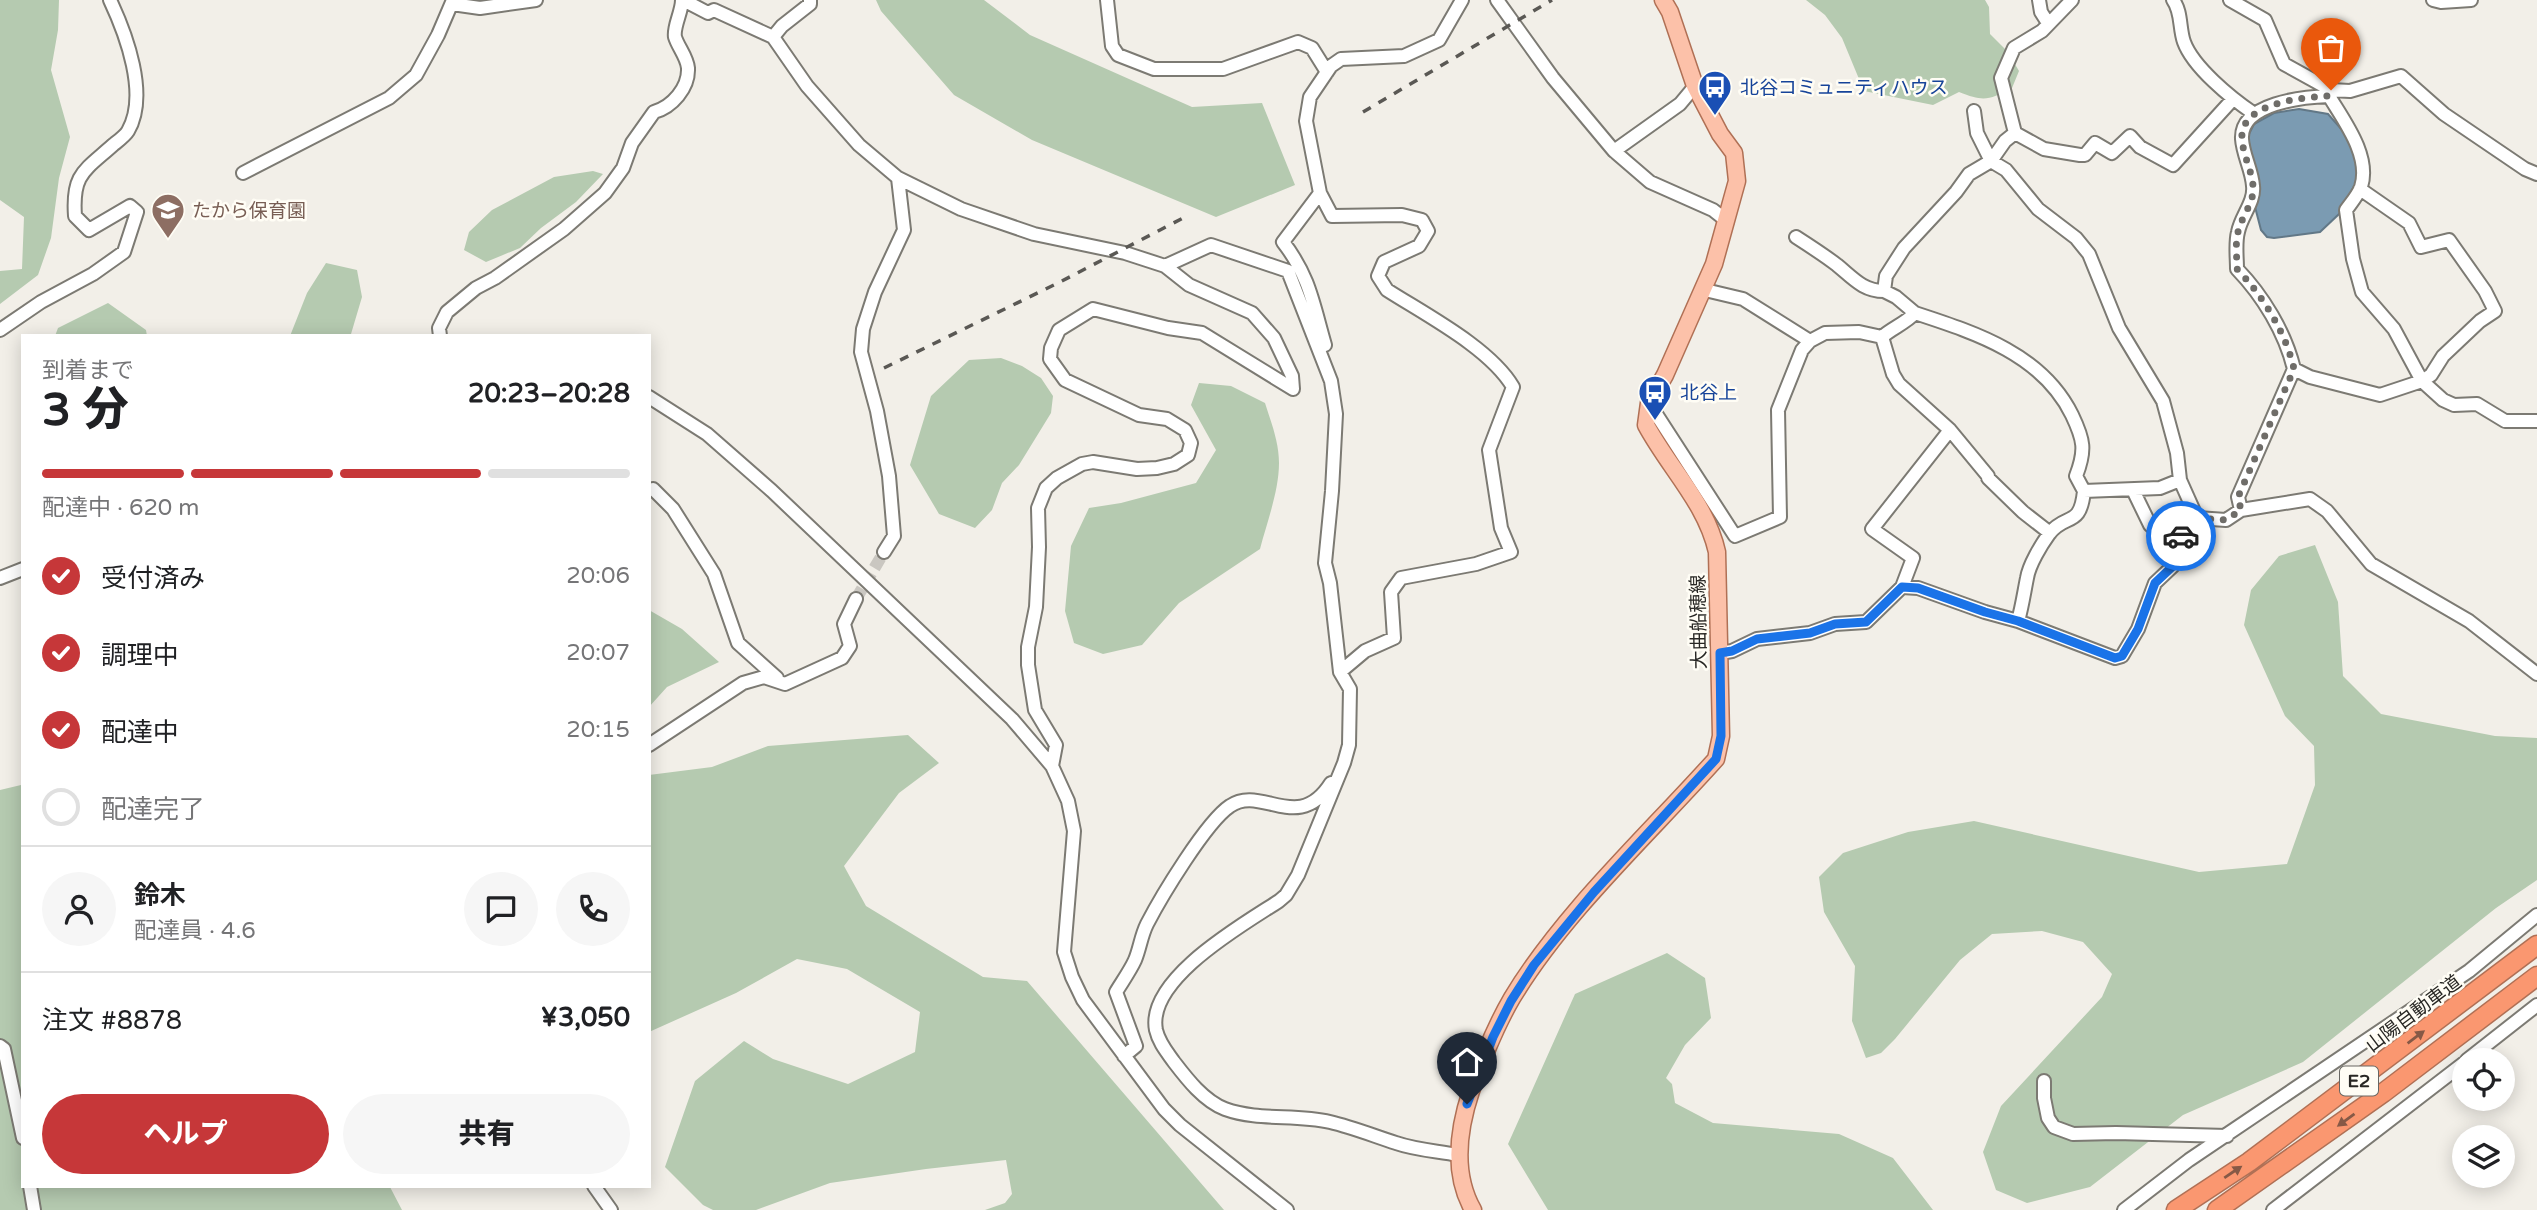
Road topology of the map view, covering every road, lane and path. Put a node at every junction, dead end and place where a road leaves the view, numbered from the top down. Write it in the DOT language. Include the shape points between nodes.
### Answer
graph roads {
  1 [pos="110,0"];
  2 [pos="536,0"];
  3 [pos="683,0"];
  4 [pos="810,0"];
  5 [pos="1107,0"];
  6 [pos="1462,0"];
  7 [pos="1497,0"];
  8 [pos="1663,0"];
  9 [pos="2039,0"];
  10 [pos="2072,0"];
  11 [pos="2190,0"];
  12 [pos="2230,0"];
  13 [pos="2433,0"];
  14 [pos="2471,0"];
  15 [pos="453,2"];
  16 [pos="2176,4"];
  17 [pos="716,5"];
  18 [pos="2048,23"];
  19 [pos="773,37"];
  20 [pos="1327,72"];
  21 [pos="1695,86"];
  22 [pos="2330,93"];
  23 [pos="2233,99"];
  24 [pos="1974,111"];
  25 [pos="2253,113"];
  26 [pos="2015,133"];
  27 [pos="1614,151"];
  28 [pos="1991,161"];
  29 [pos="243,173"];
  30 [pos="2537,174"];
  31 [pos="898,178"];
  32 [pos="2360,189"];
  33 [pos="1320,193"];
  34 [pos="1727,221"];
  35 [pos="1796,237"];
  36 [pos="1165,266"];
  37 [pos="1704,290"];
  38 [pos="1884,291"];
  39 [pos="1915,313"];
  40 [pos="0,330"];
  41 [pos="440,334"];
  42 [pos="1882,337"];
  43 [pos="1810,341"];
  44 [pos="1323,358"];
  45 [pos="2294,369"];
  46 [pos="2422,381"];
  47 [pos="651,398"];
  48 [pos="1649,403"];
  49 [pos="2537,421"];
  50 [pos="1951,430"];
  51 [pos="2180,480"];
  52 [pos="651,490"];
  53 [pos="2084,491"];
  54 [pos="2133,491"];
  55 [pos="2241,510"];
  56 [pos="2197,518"];
  57 [pos="2050,533"];
  58 [pos="2176,546"];
  59 [pos="884,552"];
  60 [pos="21,570"];
  61 [pos="0,578"];
  62 [pos="1902,587"];
  63 [pos="856,599"];
  64 [pos="2018,621"];
  65 [pos="1720,653"];
  66 [pos="1340,672"];
  67 [pos="2537,674"];
  68 [pos="785,684"];
  69 [pos="651,744"];
  70 [pos="1343,763"];
  71 [pos="1052,765"];
  72 [pos="2537,915"];
  73 [pos="2537,944"];
  74 [pos="2537,975"];
  75 [pos="2537,1005"];
  76 [pos="0,1046"];
  77 [pos="2483,1048"];
  78 [pos="1124,1056"];
  79 [pos="2452,1072"];
  80 [pos="2044,1081"];
  81 [pos="21,1129"];
  82 [pos="2227,1136"];
  83 [pos="1458,1155"];
  84 [pos="30,1188"];
  85 [pos="595,1188"];
  86 [pos="34,1210"];
  87 [pos="611,1210"];
  88 [pos="1287,1210"];
  89 [pos="1473,1210"];
  90 [pos="2124,1210"];
  91 [pos="2176,1210"];
  92 [pos="2217,1210"];
  93 [pos="2273,1210"];
  1 -- 40 [label="street" via="133,63 135,112 128,132 78,176 75,216 89,230 130,206 137,212 124,252"];
  2 -- 15 [label="street" via="480,8"];
  3 -- 17 [label="street" via="708,13"];
  3 -- 41 [label="street" via="675,35 688,67 684,86 674,101 654,112 605,193 564,229 475,288 447,312"];
  4 -- 19 [label="street"];
  5 -- 20 [label="street" via="1112,46 1118,55 1154,69 1223,69 1298,42 1312,48"];
  6 -- 20 [label="street" via="1439,40 1404,56 1341,59"];
  7 -- 27 [label="street" via="1553,78"];
  8 -- 21 [label="main road"];
  9 -- 18 [label="street"];
  10 -- 18 [label="street"];
  11 -- 16 [label="street"];
  12 -- 22 [label="street" via="2265,20 2284,64"];
  13 -- 14 [label="street"];
  15 -- 29 [label="street" via="415,75 389,99"];
  16 -- 23 [label="street" via="2192,60"];
  17 -- 19 [label="street"];
  18 -- 26 [label="street" via="2014,48 2001,78"];
  19 -- 31 [label="street" via="807,86 859,145"];
  20 -- 33 [label="street" via="1310,97 1306,121"];
  21 -- 27 [label="street" via="1680,104"];
  21 -- 34 [label="main road" via="1734,153 1737,181"];
  22 -- 25 [label="street"];
  22 -- 30 [label="street" via="2401,76 2444,114"];
  22 -- 32 [label="street" via="2360,153 2364,173"];
  23 -- 25 [label="street"];
  23 -- 26 [label="street" via="2173,164 2140,147 2130,136 2112,153 2095,144 2080,155 2044,149"];
  24 -- 28 [label="street" via="1977,133"];
  25 -- 45 [label="street" via="2241,137 2253,187 2238,232 2237,269 2269,311"];
  26 -- 28 [label="street"];
  27 -- 34 [label="street" via="1650,182"];
  28 -- 38 [label="street" via="1969,174 1904,248 1886,276"];
  28 -- 51 [label="street" via="2006,170 2038,209 2089,254 2119,328 2163,401"];
  31 -- 36 [label="street" via="961,209 1034,234"];
  31 -- 59 [label="street" via="904,230 876,292 863,329 861,352 889,476 894,536"];
  32 -- 46 [label="street" via="2346,210 2362,292 2394,330"];
  32 -- 46 [label="street" via="2409,223 2421,247 2449,240 2495,311 2451,348"];
  33 -- 44 [label="street" via="1283,242 1307,279 1327,351"];
  33 -- 66 [label="street" via="1332,216 1402,215 1422,220 1428,231 1419,246 1384,262 1378,276 1387,290 1480,352 1504,372 1513,387 1489,450 1501,528 1511,552 1476,564 1401,578 1391,593 1394,638 1365,651"];
  34 -- 37 [label="main road"];
  35 -- 38 [label="street" via="1860,286"];
  36 -- 44 [label="street" via="1211,246 1288,271"];
  36 -- 71 [label="street" via="1189,285 1252,313 1274,338 1292,376 1293,389 1202,333 1093,309 1059,330 1051,359 1065,380 1139,415 1167,419 1185,430 1191,443 1188,455 1174,464 1157,468 1082,464 1046,488 1038,508 1036,607 1028,665 1035,710 1056,745"];
  37 -- 43 [label="street" via="1743,299"];
  37 -- 48 [label="main road"];
  38 -- 39 [label="street"];
  39 -- 42 [label="street"];
  39 -- 53 [label="street" via="1993,342 2051,381 2077,427 2084,453 2076,476"];
  42 -- 43 [label="street" via="1843,331"];
  42 -- 50 [label="street" via="1899,384"];
  43 -- 48 [label="street" via="1801,350 1778,410 1780,517 1735,536"];
  44 -- 66 [label="street" via="1336,414 1325,563"];
  45 -- 46 [label="street" via="2381,395"];
  45 -- 55 [label="street" via="2238,497"];
  46 -- 49 [label="street" via="2454,405 2477,404 2505,421"];
  47 -- 71 [label="street" via="707,434 772,491 1012,719"];
  48 -- 65 [label="main road, 大曲船穂線" via="1646,425 1702,509 1713,535"];
  50 -- 57 [label="street" via="1988,478"];
  50 -- 62 [label="street" via="1872,528 1913,558"];
  51 -- 54 [label="street"];
  51 -- 56 [label="street"];
  52 -- 68 [label="street" via="673,509 709,565 738,643"];
  53 -- 54 [label="street"];
  53 -- 57 [label="street" via="2078,515"];
  54 -- 58 [label="street" via="2150,525"];
  55 -- 56 [label="street" via="2226,520"];
  55 -- 67 [label="street" via="2309,499 2328,511 2371,564 2469,621"];
  56 -- 58 [label="street"];
  57 -- 64 [label="street" via="2027,575"];
  58 -- 64 [label="street" via="2173,566 2155,583 2122,656 2115,658"];
  60 -- 61 [label="street"];
  62 -- 64 [label="street" via="1918,588"];
  62 -- 65 [label="street" via="1866,622 1757,639"];
  63 -- 68 [label="street" via="844,624 850,646 842,658"];
  65 -- 83 [label="main road, 大曲船穂線" via="1721,736 1716,759 1534,965 1478,1070"];
  66 -- 70 [label="street" via="1350,689 1349,745"];
  68 -- 69 [label="street" via="764,677 743,683"];
  70 -- 78 [label="street" via="1326,790 1310,804 1280,807 1245,799 1230,806 1198,842 1148,922 1135,960 1116,992 1136,1046"];
  70 -- 83 [label="street" via="1286,895 1188,966 1158,1012 1159,1042 1207,1098 1221,1107 1238,1113 1330,1121 1399,1144"];
  71 -- 78 [label="street" via="1068,801 1074,831 1064,952 1083,1000"];
  72 -- 82 [label="street" via="2469,971"];
  91 -- 73 [label="highway, 山陽自動車道 / E2, one-way" via="2249,1162"];
  74 -- 92 [label="highway, E2, one-way" via="2383,1093"];
  75 -- 77 [label="street"];
  76 -- 81 [label="street"];
  78 -- 88 [label="street" via="1180,1125"];
  79 -- 93 [label="street"];
  80 -- 82 [label="street" via="2048,1118 2073,1135"];
  82 -- 90 [label="street"];
  83 -- 89 [label="main road, 大曲船穂線"];
  84 -- 86 [label="street"];
  85 -- 87 [label="street"];
}
